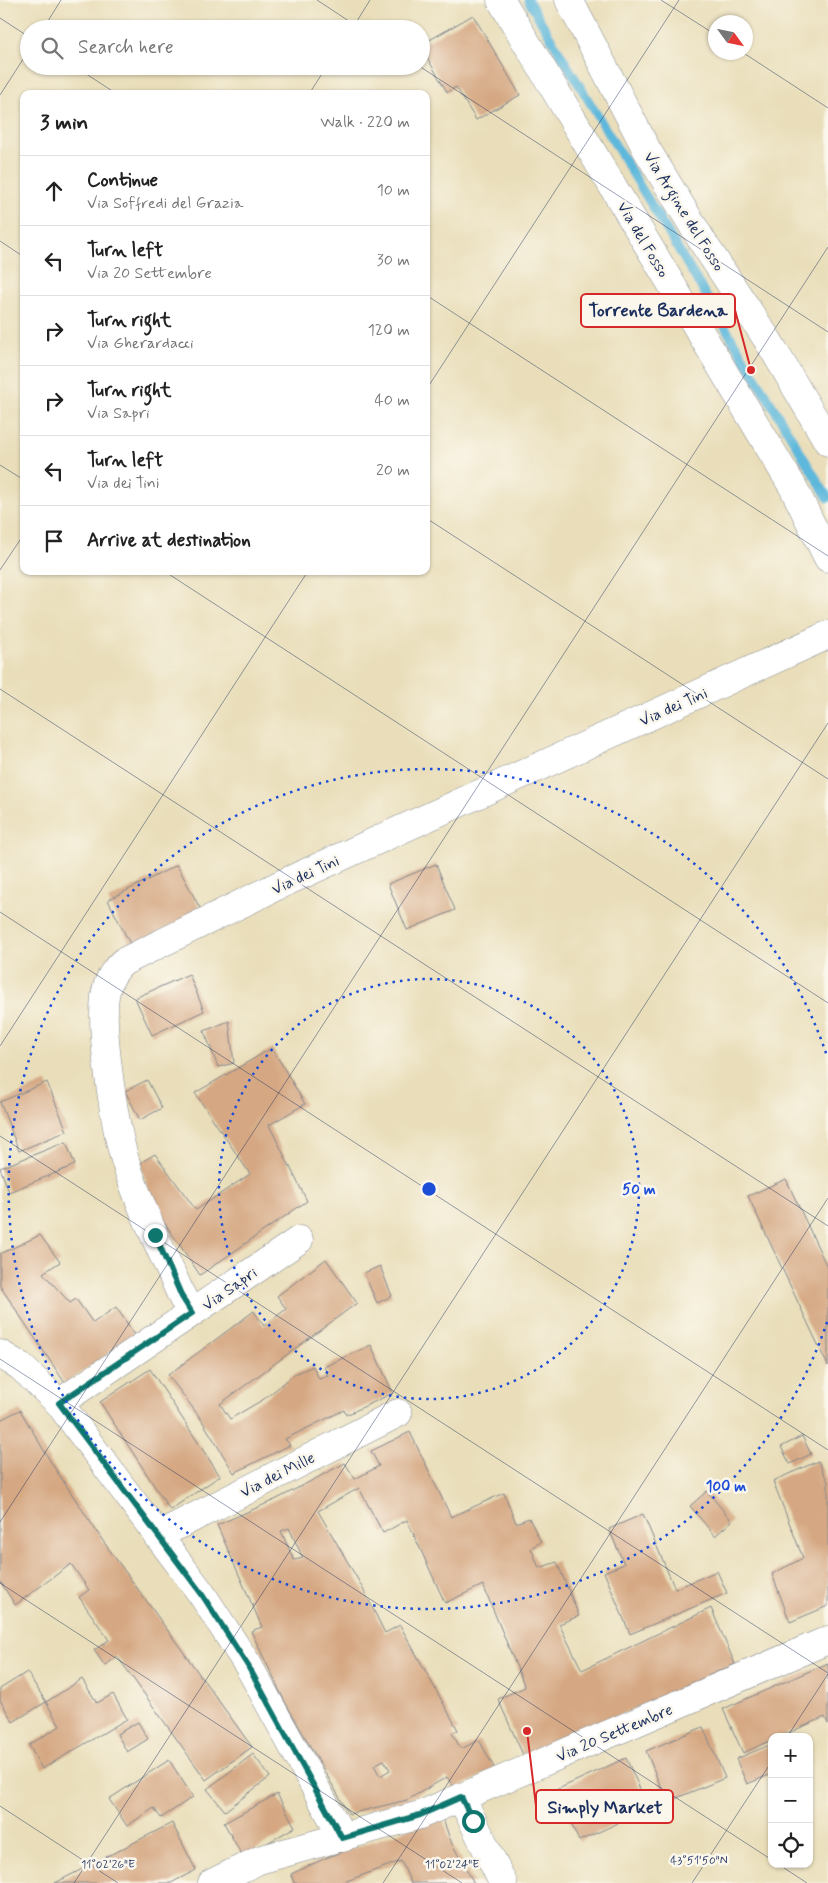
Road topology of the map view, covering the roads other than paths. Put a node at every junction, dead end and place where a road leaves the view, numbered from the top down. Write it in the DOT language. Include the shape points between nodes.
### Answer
graph roads {
  1 [pos="501,0"];
  2 [pos="569,0"];
  3 [pos="828,442"];
  4 [pos="828,558"];
  5 [pos="828,635"];
  6 [pos="299,1240"];
  7 [pos="192,1313"];
  8 [pos="0,1354"];
  9 [pos="59,1403"];
  10 [pos="398,1413"];
  11 [pos="157,1536"];
  12 [pos="828,1640"];
  13 [pos="461,1797"];
  14 [pos="342,1838"];
  15 [pos="212,1883"];
  16 [pos="503,1883"];
  1 -- 4 [label="street, Via del Fosso" via="793,487"];
  2 -- 3 [label="street, Via Argine del Fosso" via="647,150 769,342"];
  5 -- 7 [label="street, Via dei Tini" via="277,886 123,962 115,969 106,988 104,1006 111,1092 125,1160 182,1297"];
  6 -- 7 [label="street, Via Sapri"];
  7 -- 9 [label="street, Via Sapri"];
  8 -- 9 [label="street" via="20,1366"];
  9 -- 11 [label="street"];
  10 -- 11 [label="street, Via dei Mille"];
  11 -- 14 [label="street" via="201,1593 248,1666"];
  12 -- 13 [label="street, Via 20 Settembre"];
  13 -- 14 [label="street, Via 20 Settembre" via="420,1815"];
  13 -- 16 [label="street"];
  14 -- 15 [label="street, Via 20 Settembre" via="259,1860"];
}
